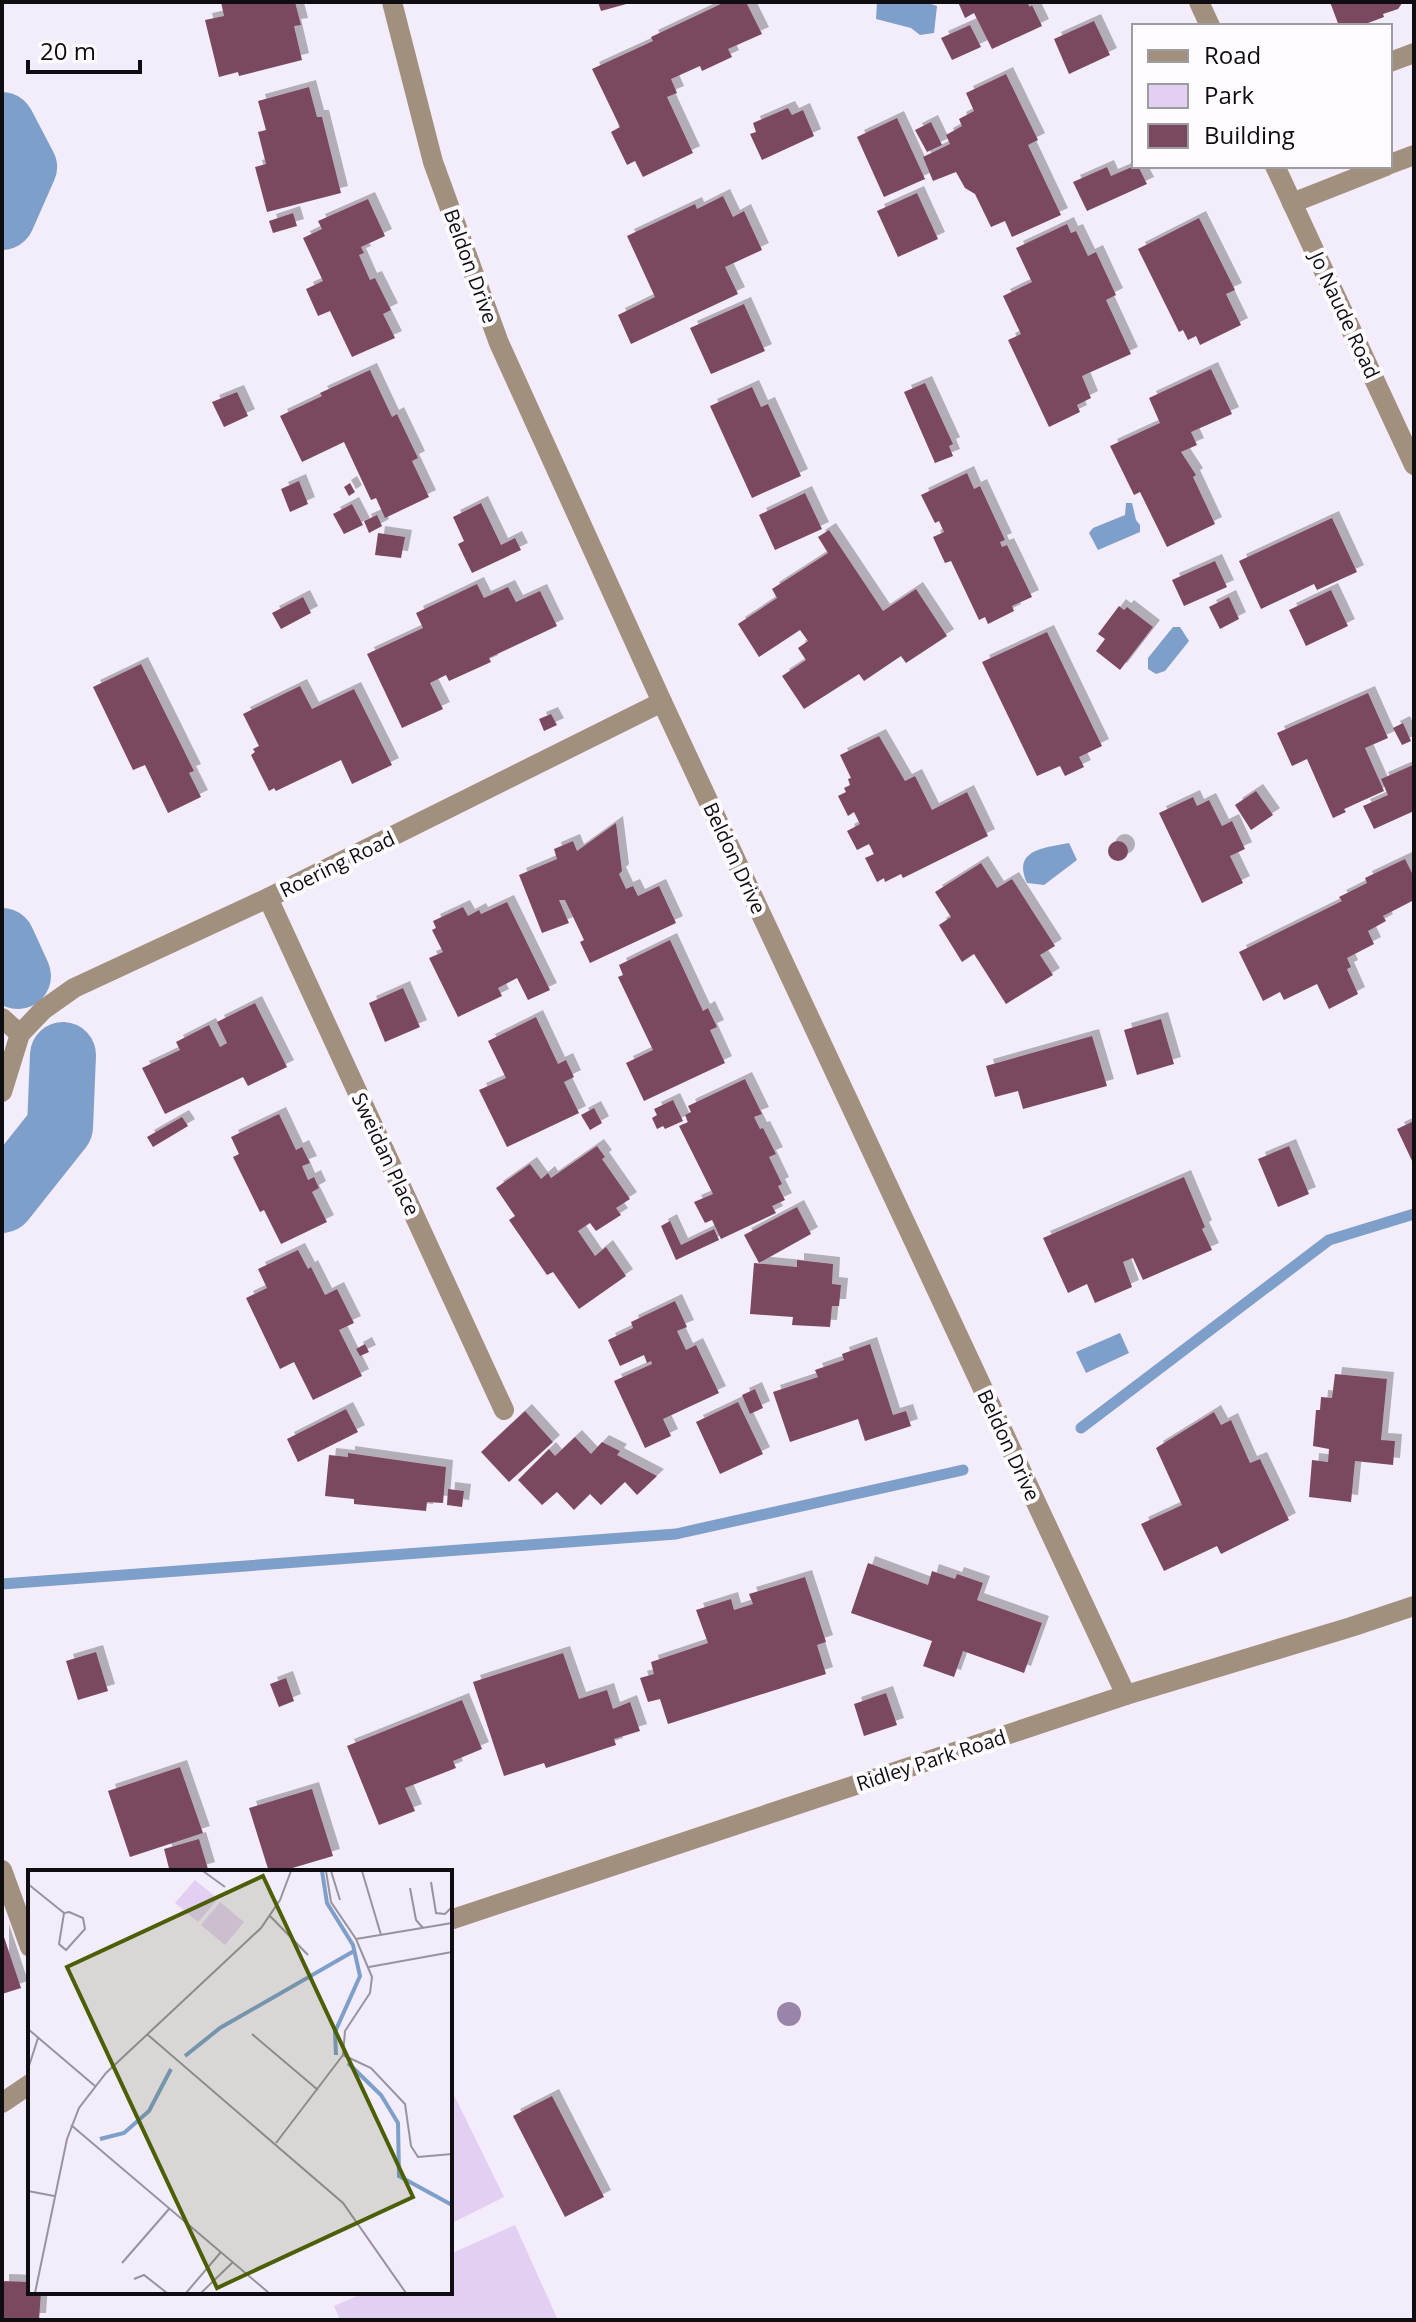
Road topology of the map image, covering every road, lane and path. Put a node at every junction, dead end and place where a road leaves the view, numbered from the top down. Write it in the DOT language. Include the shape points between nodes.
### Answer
graph roads {
  1 [pos="392,2"];
  2 [pos="1199,2"];
  3 [pos="1209,24"];
  4 [pos="1414,53"];
  5 [pos="1392,61"];
  6 [pos="1414,155"];
  7 [pos="1392,163"];
  8 [pos="1276,168"];
  9 [pos="1380,168"];
  10 [pos="1292,203"];
  11 [pos="1414,465"];
  12 [pos="662,702"];
  13 [pos="268,898"];
  14 [pos="2,1018"];
  15 [pos="20,1034"];
  16 [pos="2,1092"];
  17 [pos="504,1410"];
  18 [pos="1414,1606"];
  19 [pos="1126,1695"];
  20 [pos="2,1870"];
  21 [pos="452,1919"];
  22 [pos="28,1942"];
  23 [pos="28,2085"];
  24 [pos="2,2103"];
  1 -- 12 [label="street, Beldon Drive" via="433,162 499,343"];
  2 -- 3 [label="street"];
  4 -- 5 [label="street"];
  6 -- 7 [label="street"];
  8 -- 10 [label="street, Jo Naude Road"];
  9 -- 10 [label="street"];
  10 -- 11 [label="street, Jo Naude Road"];
  12 -- 13 [label="street, Roering Road"];
  12 -- 19 [label="street, Beldon Drive"];
  13 -- 15 [label="street, Roering Road" via="74,988"];
  13 -- 17 [label="street, Sweidan Place"];
  14 -- 15 [label="street"];
  15 -- 16 [label="street"];
  18 -- 19 [label="street, Ridley Park Road"];
  19 -- 21 [label="street, Ridley Park Road"];
  20 -- 22 [label="street"];
  23 -- 24 [label="street"];
}
